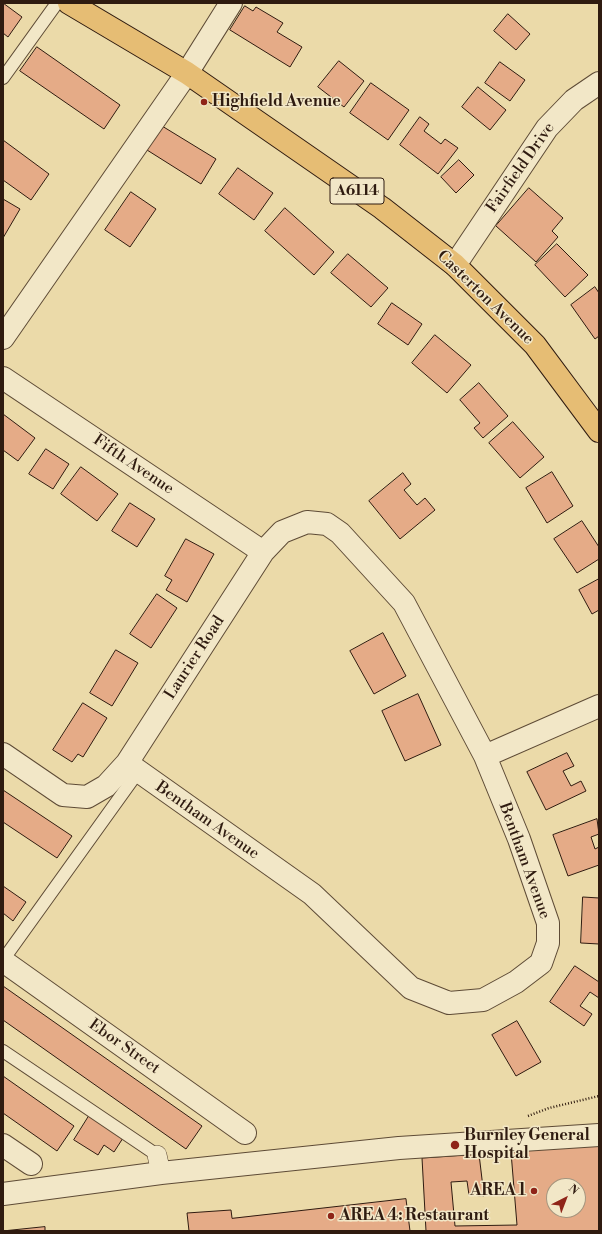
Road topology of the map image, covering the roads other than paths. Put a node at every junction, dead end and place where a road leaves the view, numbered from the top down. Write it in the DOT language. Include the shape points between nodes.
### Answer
graph roads {
  1 [pos="57,3"];
  2 [pos="69,3"];
  3 [pos="231,3"];
  4 [pos="187,73"];
  5 [pos="3,78"];
  6 [pos="599,83"];
  7 [pos="455,265"];
  8 [pos="3,338"];
  9 [pos="3,378"];
  10 [pos="599,431"];
  11 [pos="263,552"];
  12 [pos="599,706"];
  13 [pos="3,754"];
  14 [pos="484,756"];
  15 [pos="132,768"];
  16 [pos="3,961"];
  17 [pos="3,1051"];
  18 [pos="245,1133"];
  19 [pos="599,1135"];
  20 [pos="3,1145"];
  21 [pos="31,1164"];
  22 [pos="159,1164"];
  23 [pos="3,1194"];
  1 -- 5 [label="lane"];
  2 -- 4 [label="highway, Casterton Avenue / A6114"];
  3 -- 4 [label="street"];
  4 -- 7 [label="highway, Casterton Avenue / A6114" via="382,208"];
  4 -- 8 [label="street"];
  6 -- 7 [label="street, Fairfield Drive" via="574,100 547,128"];
  7 -- 10 [label="highway, Casterton Avenue / A6114" via="535,345"];
  9 -- 11 [label="street, Fifth Avenue"];
  11 -- 14 [label="street, Bentham Avenue" via="282,532 307,522 327,524 340,533 404,603"];
  11 -- 15 [label="street, Laurier Road"];
  12 -- 14 [label="street"];
  13 -- 15 [label="street" via="63,795 87,797"];
  14 -- 15 [label="street, Bentham Avenue" via="519,839 548,923 548,943 541,963 516,982 483,1000 449,1004 411,988 312,894"];
  15 -- 16 [label="lane, Laurier Road"];
  16 -- 18 [label="street, Ebor Street"];
  17 -- 22 [label="lane"];
  19 -- 22 [label="street"];
  20 -- 21 [label="street"];
  22 -- 23 [label="street"];
}
